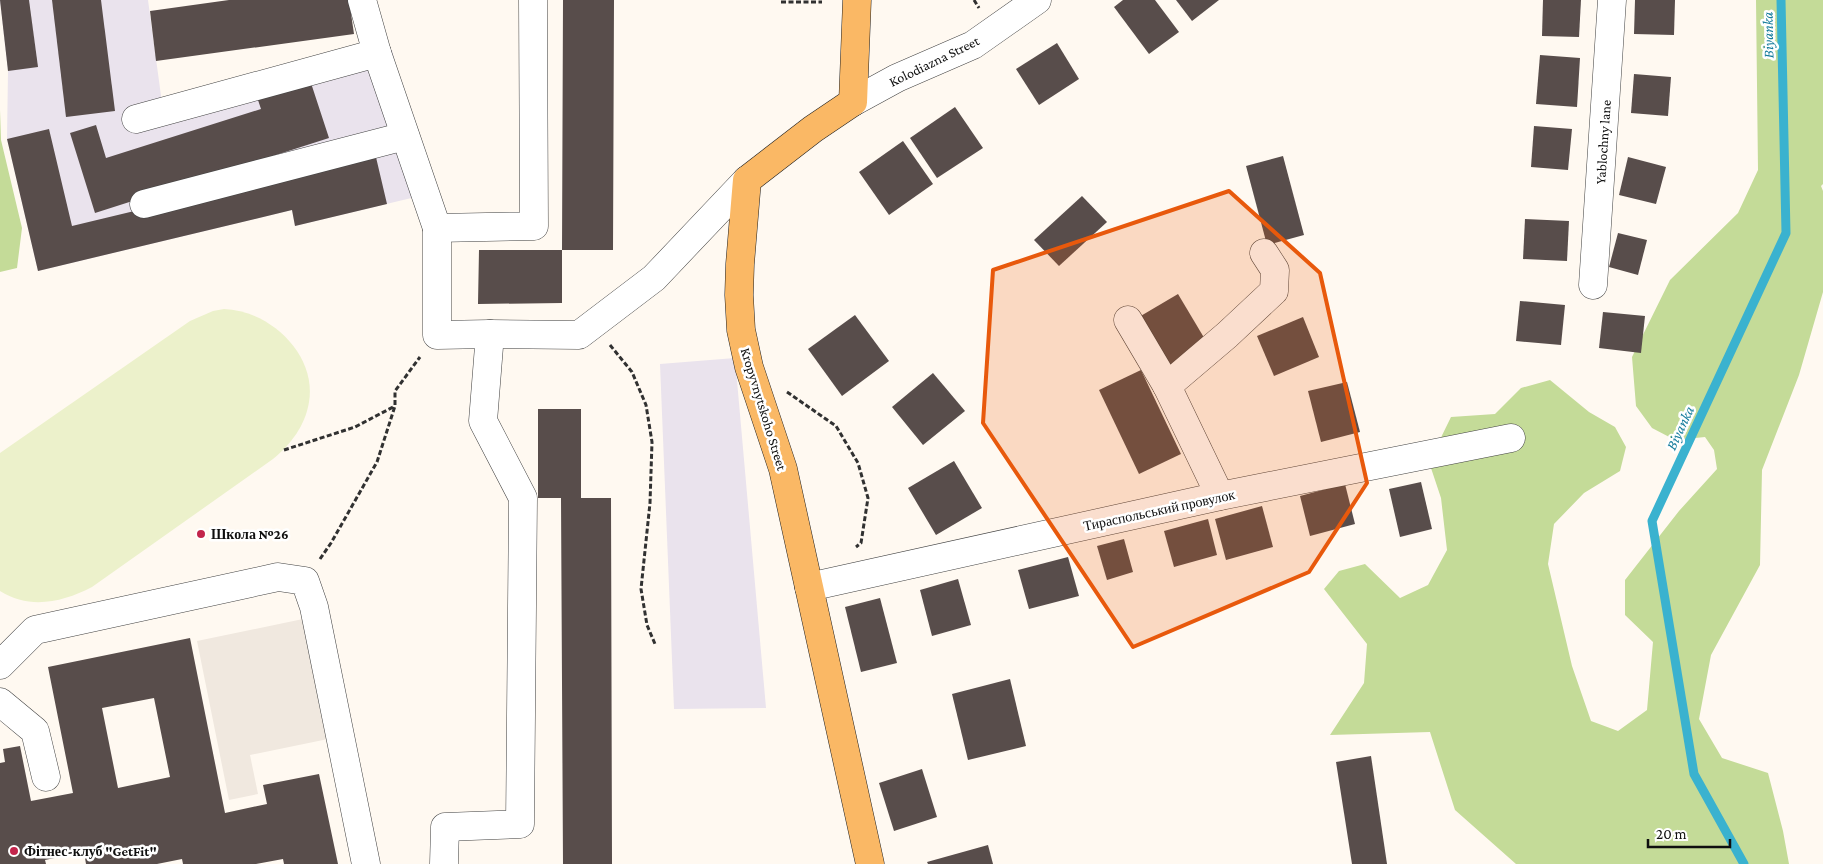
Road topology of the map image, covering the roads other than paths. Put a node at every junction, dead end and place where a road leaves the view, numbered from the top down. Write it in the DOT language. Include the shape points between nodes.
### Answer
graph roads {
  1 [pos="362,0"];
  2 [pos="533,0"];
  3 [pos="857,0"];
  4 [pos="1037,0"];
  5 [pos="1612,0"];
  6 [pos="377,53"];
  7 [pos="854,102"];
  8 [pos="136,119"];
  9 [pos="405,136"];
  10 [pos="747,180"];
  11 [pos="144,204"];
  12 [pos="437,228"];
  13 [pos="1264,253"];
  14 [pos="1593,285"];
  15 [pos="1128,320"];
  16 [pos="490,334"];
  17 [pos="1168,386"];
  18 [pos="1511,438"];
  19 [pos="1220,496"];
  20 [pos="809,587"];
  21 [pos="0,665"];
  22 [pos="0,702"];
  23 [pos="46,777"];
  24 [pos="366,864"];
  25 [pos="444,864"];
  26 [pos="870,864"];
  1 -- 6 [label="street"];
  2 -- 12 [label="street" via="534,226"];
  3 -- 7 [label="main road"];
  4 -- 7 [label="street, Kolodiazna Street" via="973,45 897,78"];
  5 -- 14 [label="street, Yablochny lane"];
  6 -- 8 [label="street"];
  6 -- 9 [label="street"];
  7 -- 10 [label="main road"];
  9 -- 11 [label="street"];
  9 -- 12 [label="street"];
  10 -- 16 [label="street" via="654,278 579,335"];
  10 -- 20 [label="main road, Kropyvnytskoho Street" via="740,264 741,330 749,367 783,468"];
  12 -- 16 [label="street" via="437,335"];
  13 -- 17 [label="street" via="1275,270 1274,291"];
  15 -- 17 [label="street"];
  16 -- 25 [label="street" via="482,421 523,498 520,824 444,826"];
  17 -- 19 [label="street"];
  18 -- 19 [label="street, Тираспольський провулок"];
  19 -- 20 [label="street, Тираспольський провулок"];
  20 -- 26 [label="main road, Kropyvnytskoho Street"];
  21 -- 24 [label="street" via="35,630 278,577 305,581 314,607"];
  22 -- 23 [label="street" via="35,731"];
}
